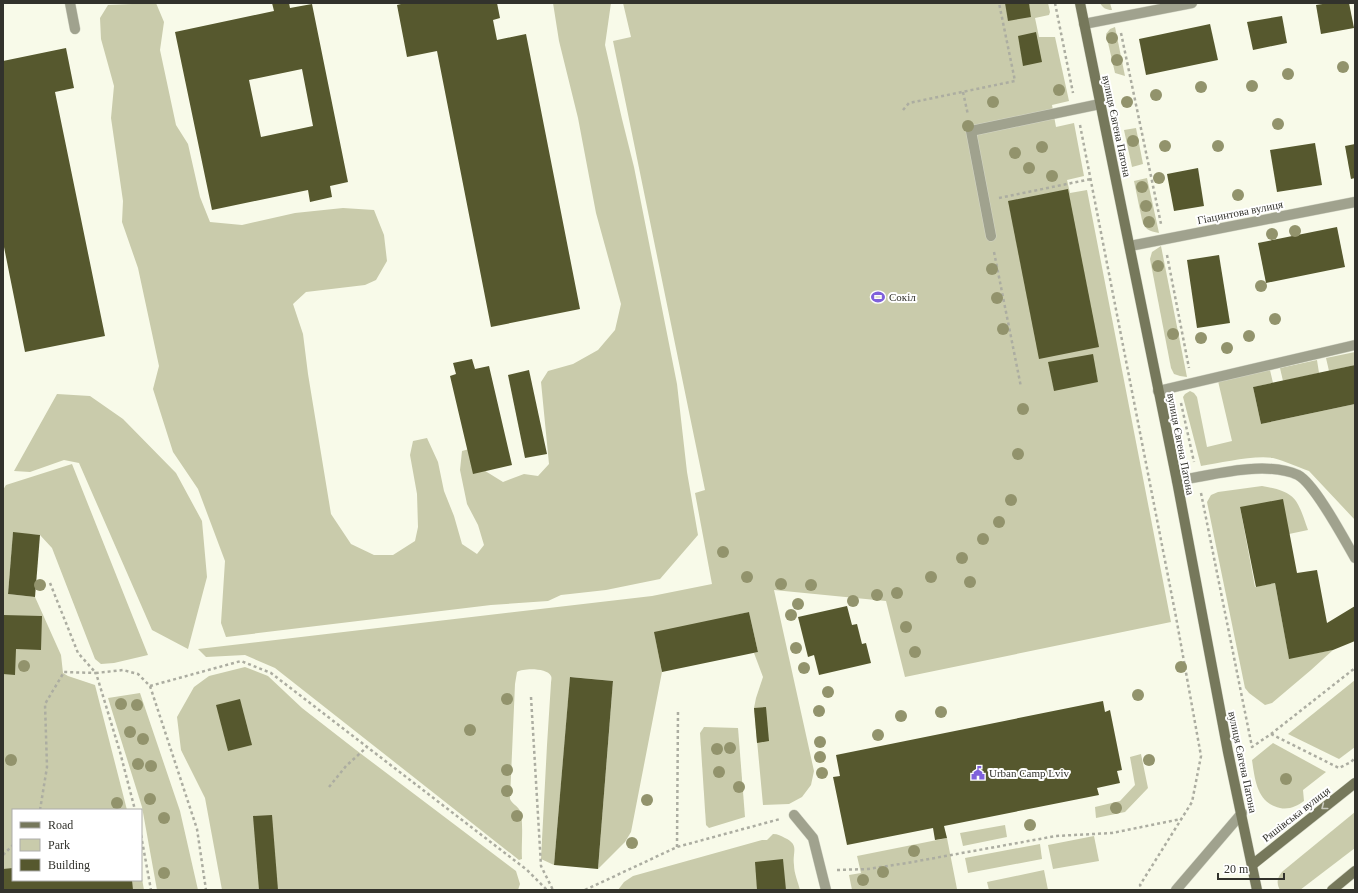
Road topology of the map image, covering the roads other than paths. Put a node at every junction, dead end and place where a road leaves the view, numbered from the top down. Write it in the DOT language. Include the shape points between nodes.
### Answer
graph roads {
  1 [pos="1080,3"];
  2 [pos="1192,3"];
  3 [pos="73,4"];
  4 [pos="1084,24"];
  5 [pos="75,29"];
  6 [pos="1100,104"];
  7 [pos="1355,202"];
  8 [pos="991,236"];
  9 [pos="1130,246"];
  10 [pos="1355,345"];
  11 [pos="1158,391"];
  12 [pos="1177,482"];
  13 [pos="1355,558"];
  14 [pos="1355,783"];
  15 [pos="1242,813"];
  16 [pos="794,815"];
  17 [pos="1252,865"];
  18 [pos="1355,871"];
  19 [pos="826,890"];
  20 [pos="1176,890"];
  21 [pos="1257,890"];
  22 [pos="1332,890"];
  1 -- 4 [label="street, вулиця Євгена Патона"];
  2 -- 4 [label="street"];
  3 -- 5 [label="street"];
  4 -- 6 [label="street, вулиця Євгена Патона"];
  6 -- 8 [label="street" via="971,131"];
  6 -- 9 [label="street, вулиця Євгена Патона"];
  7 -- 9 [label="street, Гіацинтова вулиця"];
  9 -- 11 [label="street, вулиця Євгена Патона"];
  10 -- 11 [label="street"];
  11 -- 12 [label="street, вулиця Євгена Патона"];
  12 -- 13 [label="street" via="1243,469 1280,470 1299,476 1313,490"];
  12 -- 15 [label="street, вулиця Євгена Патона"];
  14 -- 17 [label="street, Ряшівська вулиця, one-way"];
  15 -- 17 [label="street, вулиця Євгена Патона"];
  15 -- 20 [label="street"];
  16 -- 19 [label="street" via="813,838"];
  17 -- 21 [label="street, вулиця Євгена Патона"];
  18 -- 22 [label="street"];
}
